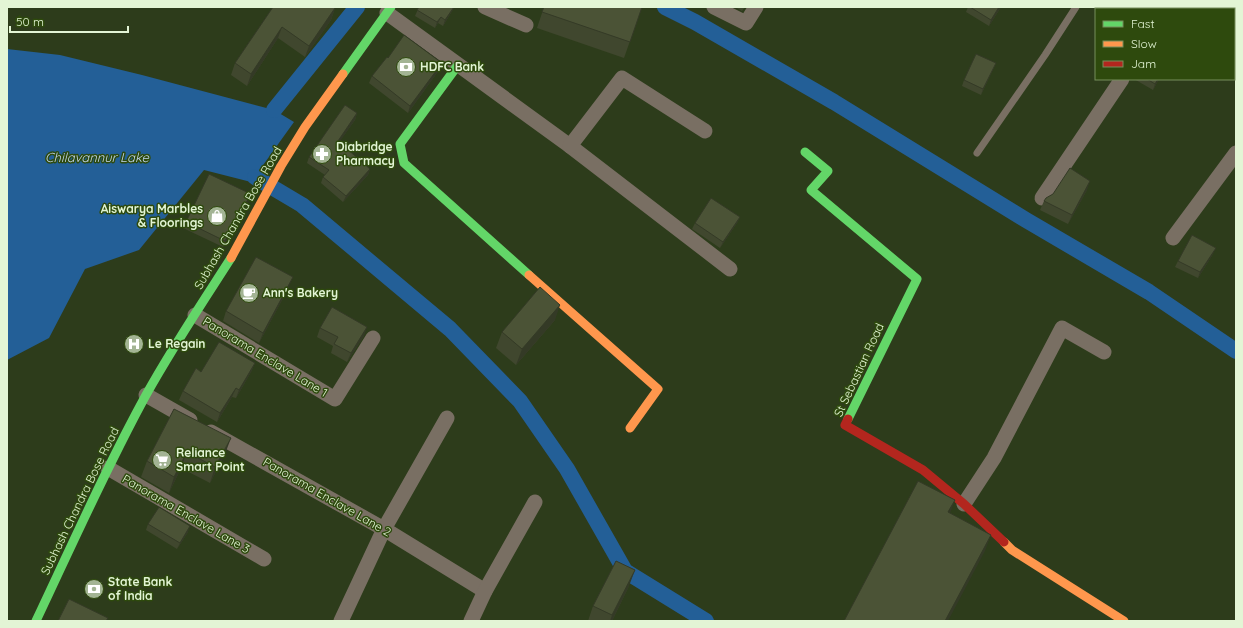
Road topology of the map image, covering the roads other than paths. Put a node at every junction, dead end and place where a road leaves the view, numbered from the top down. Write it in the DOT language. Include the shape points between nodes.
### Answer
graph roads {
  1 [pos="485,7"];
  2 [pos="714,7"];
  3 [pos="756,7"];
  4 [pos="1076,7"];
  5 [pos="389,10"];
  6 [pos="526,25"];
  7 [pos="458,65"];
  8 [pos="1121,80"];
  9 [pos="705,131"];
  10 [pos="570,146"];
  11 [pos="805,152"];
  12 [pos="977,153"];
  13 [pos="1236,153"];
  14 [pos="1042,198"];
  15 [pos="1173,238"];
  16 [pos="730,269"];
  17 [pos="195,315"];
  18 [pos="373,338"];
  19 [pos="1104,352"];
  20 [pos="146,395"];
  21 [pos="447,418"];
  22 [pos="630,428"];
  23 [pos="108,468"];
  24 [pos="535,502"];
  25 [pos="964,504"];
  26 [pos="384,529"];
  27 [pos="264,559"];
  28 [pos="485,591"];
  29 [pos="36,621"];
  30 [pos="341,621"];
  31 [pos="471,621"];
  32 [pos="1124,621"];
  1 -- 6 [label="street"];
  2 -- 3 [label="street" via="746,23"];
  4 -- 12 [label="lane" via="1046,55"];
  5 -- 7 [label="street"];
  5 -- 17 [label="street, Subhash Chandra Bose Road" via="305,127"];
  7 -- 10 [label="street"];
  7 -- 22 [label="street" via="400,144 404,163 658,389"];
  8 -- 14 [label="street"];
  9 -- 10 [label="street" via="622,78"];
  10 -- 16 [label="street"];
  11 -- 25 [label="street, St Sebastian Road" via="828,172 811,190 917,279 845,425 923,470"];
  13 -- 15 [label="street"];
  17 -- 18 [label="street, Panorama Enclave Lane 1" via="335,399"];
  17 -- 20 [label="street, Subhash Chandra Bose Road"];
  19 -- 25 [label="street" via="1062,328 994,458"];
  20 -- 23 [label="street, Subhash Chandra Bose Road"];
  20 -- 26 [label="street, Panorama Enclave Lane 2"];
  21 -- 26 [label="street"];
  23 -- 27 [label="street, Panorama Enclave Lane 3"];
  23 -- 29 [label="street, Subhash Chandra Bose Road"];
  24 -- 28 [label="street"];
  25 -- 32 [label="street, St Sebastian Road" via="1012,550"];
  26 -- 28 [label="street, Panorama Enclave Lane 2"];
  26 -- 30 [label="street"];
  28 -- 31 [label="street"];
}
